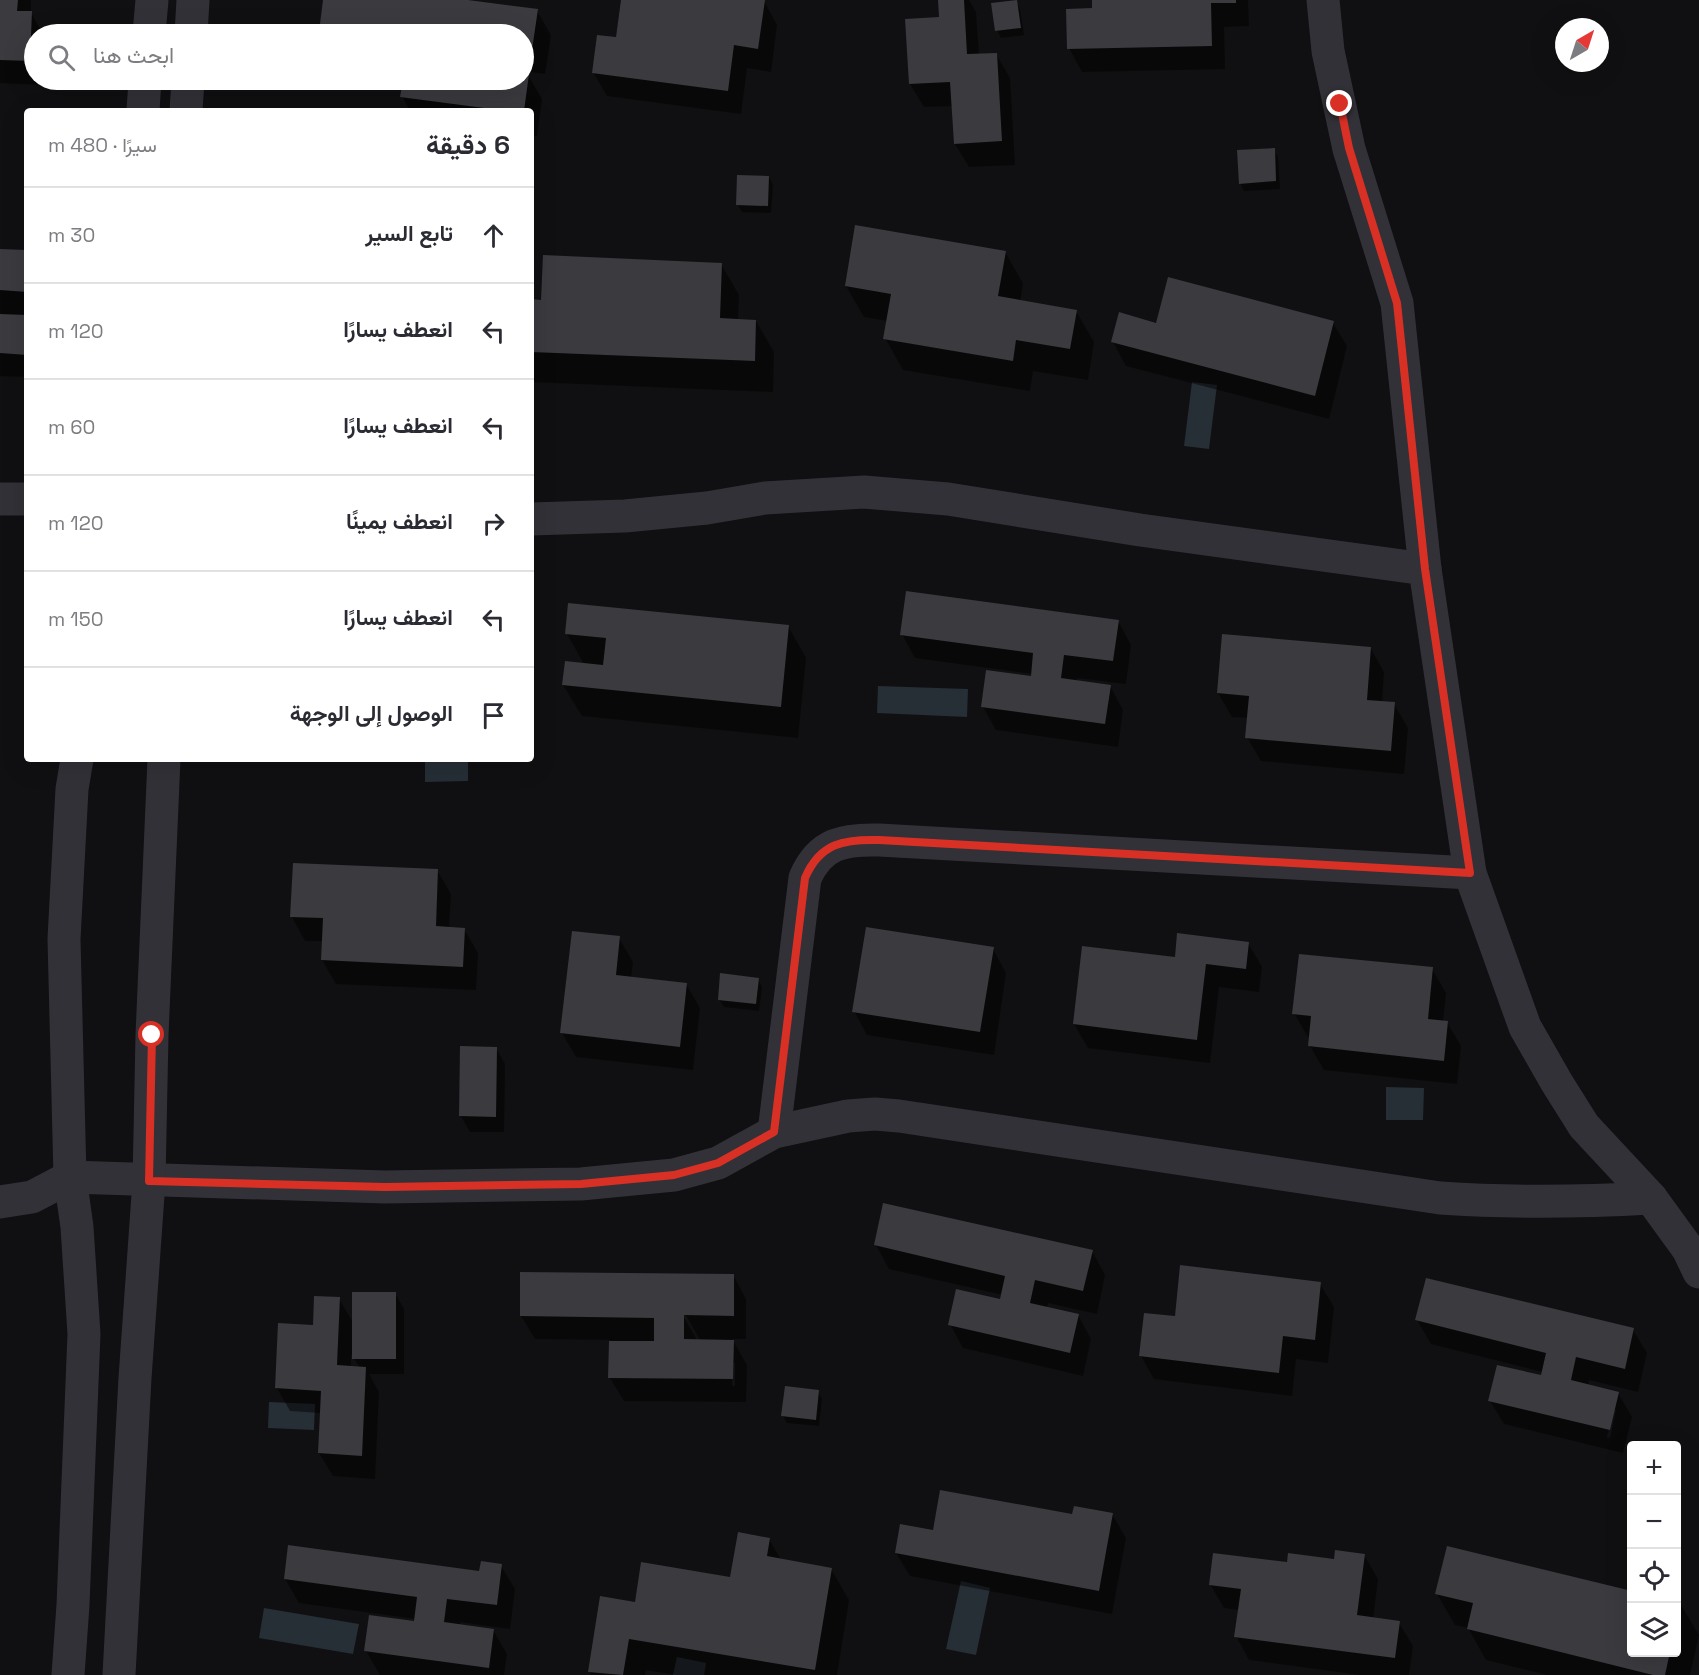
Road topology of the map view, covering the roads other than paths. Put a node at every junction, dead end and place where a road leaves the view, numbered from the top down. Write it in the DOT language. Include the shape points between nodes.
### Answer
graph roads {
  1 [pos="152,0"];
  2 [pos="193,0"];
  3 [pos="1323,0"];
  4 [pos="150,24"];
  5 [pos="192,24"];
  6 [pos="145,90"];
  7 [pos="187,90"];
  8 [pos="143,108"];
  9 [pos="186,108"];
  10 [pos="0,499"];
  11 [pos="24,499"];
  12 [pos="534,519"];
  13 [pos="1425,569"];
  14 [pos="76,762"];
  15 [pos="164,762"];
  16 [pos="1470,873"];
  17 [pos="774,1132"];
  18 [pos="70,1177"];
  19 [pos="149,1181"];
  20 [pos="1651,1198"];
  21 [pos="0,1202"];
  22 [pos="1699,1272"];
  23 [pos="68,1675"];
  24 [pos="119,1675"];
  1 -- 4 [label="street"];
  2 -- 5 [label="street"];
  3 -- 13 [label="street" via="1328,51 1349,148 1397,303"];
  6 -- 8 [label="street"];
  7 -- 9 [label="street"];
  10 -- 11 [label="street"];
  12 -- 13 [label="street" via="625,516 765,498 864,492 948,499"];
  13 -- 16 [label="street"];
  14 -- 18 [label="street" via="64,939"];
  15 -- 19 [label="street"];
  16 -- 17 [label="street" via="860,839 839,842 810,865 805,878"];
  16 -- 20 [label="street" via="1526,1027 1557,1083 1584,1126"];
  17 -- 19 [label="street" via="718,1163 674,1175 581,1184 385,1187"];
  17 -- 20 [label="street" via="875,1114 1440,1198 1540,1203"];
  18 -- 19 [label="street"];
  18 -- 21 [label="street" via="32,1197"];
  18 -- 23 [label="street" via="84,1334"];
  19 -- 24 [label="street"];
  20 -- 22 [label="street" via="1688,1249"];
}
